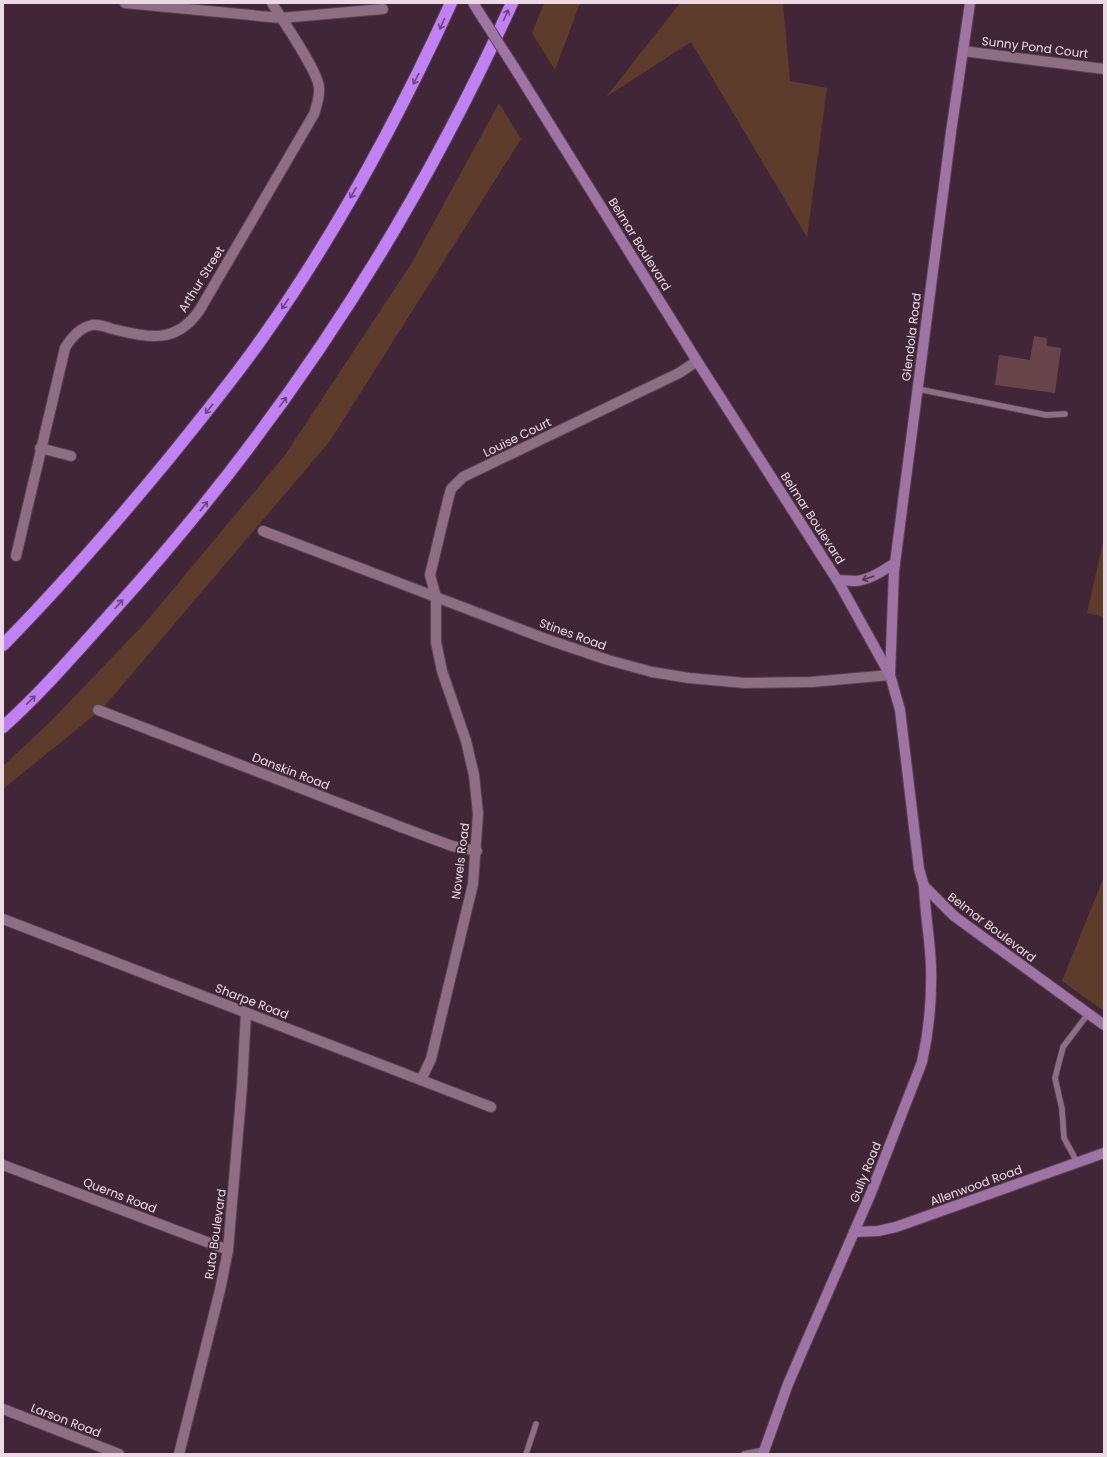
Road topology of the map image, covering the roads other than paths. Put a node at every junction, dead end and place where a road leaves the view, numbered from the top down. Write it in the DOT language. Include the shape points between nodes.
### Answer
graph roads {
  1 [pos="125,3"];
  2 [pos="272,3"];
  3 [pos="451,3"];
  4 [pos="473,3"];
  5 [pos="512,3"];
  6 [pos="970,3"];
  7 [pos="383,9"];
  8 [pos="281,18"];
  9 [pos="963,51"];
  10 [pos="1104,69"];
  11 [pos="697,361"];
  12 [pos="918,389"];
  13 [pos="1065,414"];
  14 [pos="40,448"];
  15 [pos="71,456"];
  16 [pos="263,531"];
  17 [pos="16,556"];
  18 [pos="896,563"];
  19 [pos="837,580"];
  20 [pos="436,597"];
  21 [pos="3,645"];
  22 [pos="890,675"];
  23 [pos="98,710"];
  24 [pos="3,727"];
  25 [pos="477,851"];
  26 [pos="924,886"];
  27 [pos="3,919"];
  28 [pos="246,1013"];
  29 [pos="1088,1014"];
  30 [pos="1104,1025"];
  31 [pos="421,1080"];
  32 [pos="491,1107"];
  33 [pos="1104,1153"];
  34 [pos="1078,1162"];
  35 [pos="3,1164"];
  36 [pos="854,1232"];
  37 [pos="228,1250"];
  38 [pos="3,1409"];
  39 [pos="536,1424"];
  40 [pos="763,1452"];
  41 [pos="120,1454"];
  42 [pos="179,1454"];
  43 [pos="526,1454"];
  44 [pos="744,1454"];
  1 -- 8 [label="street"];
  2 -- 8 [label="street, Arthur Street"];
  3 -- 21 [label="highway, one-way" via="422,67 383,142 335,226 264,336 225,389 100,541"];
  4 -- 11 [label="street, Belmar Boulevard, bridge"];
  24 -- 5 [label="highway, one-way" via="40,691 159,561 232,470 300,378 406,213 479,76"];
  6 -- 9 [label="street, Glendola Road"];
  7 -- 8 [label="street"];
  8 -- 14 [label="street, Arthur Street" via="318,83 319,100 314,114 199,311 185,326 155,337 92,325 71,338 64,348"];
  9 -- 10 [label="street, Sunny Pond Court"];
  9 -- 12 [label="street, Glendola Road"];
  11 -- 19 [label="street, Belmar Boulevard"];
  11 -- 20 [label="street, Louise Court" via="679,373 457,481 449,496 430,575"];
  12 -- 13 [label="lane" via="1046,415"];
  12 -- 18 [label="street, Glendola Road"];
  14 -- 15 [label="street"];
  14 -- 17 [label="street, Arthur Street"];
  16 -- 20 [label="street, Stines Road"];
  18 -- 19 [label="street, one-way" via="864,579"];
  18 -- 22 [label="street, Glendola Road"];
  19 -- 22 [label="street, Belmar Boulevard"];
  20 -- 22 [label="street, Stines Road" via="608,660 652,672 745,683 811,682"];
  20 -- 25 [label="street, Nowels Road" via="438,653 466,740 474,775 478,814"];
  22 -- 26 [label="street, Belmar Boulevard" via="900,710 919,869"];
  23 -- 25 [label="street, Danskin Road" via="452,846"];
  25 -- 31 [label="street, Nowels Road" via="473,884 431,1059"];
  26 -- 29 [label="street, Belmar Boulevard" via="954,916"];
  26 -- 36 [label="street, Gully Road" via="931,968 926,1042 915,1081"];
  27 -- 28 [label="street, Sharpe Road"];
  28 -- 31 [label="street, Sharpe Road"];
  28 -- 37 [label="street, Ruta Boulevard"];
  29 -- 30 [label="street, Belmar Boulevard"];
  29 -- 34 [label="lane" via="1063,1047 1055,1078 1062,1109 1064,1138"];
  31 -- 32 [label="street, Sharpe Road"];
  33 -- 34 [label="street, Allenwood Road"];
  34 -- 36 [label="street, Allenwood Road" via="896,1227"];
  35 -- 37 [label="street, Querns Road"];
  36 -- 40 [label="street, Gully Road" via="788,1384"];
  37 -- 42 [label="street, Ruta Boulevard"];
  38 -- 41 [label="street, Larson Road"];
  39 -- 43 [label="lane"];
  40 -- 44 [label="lane"];
}
